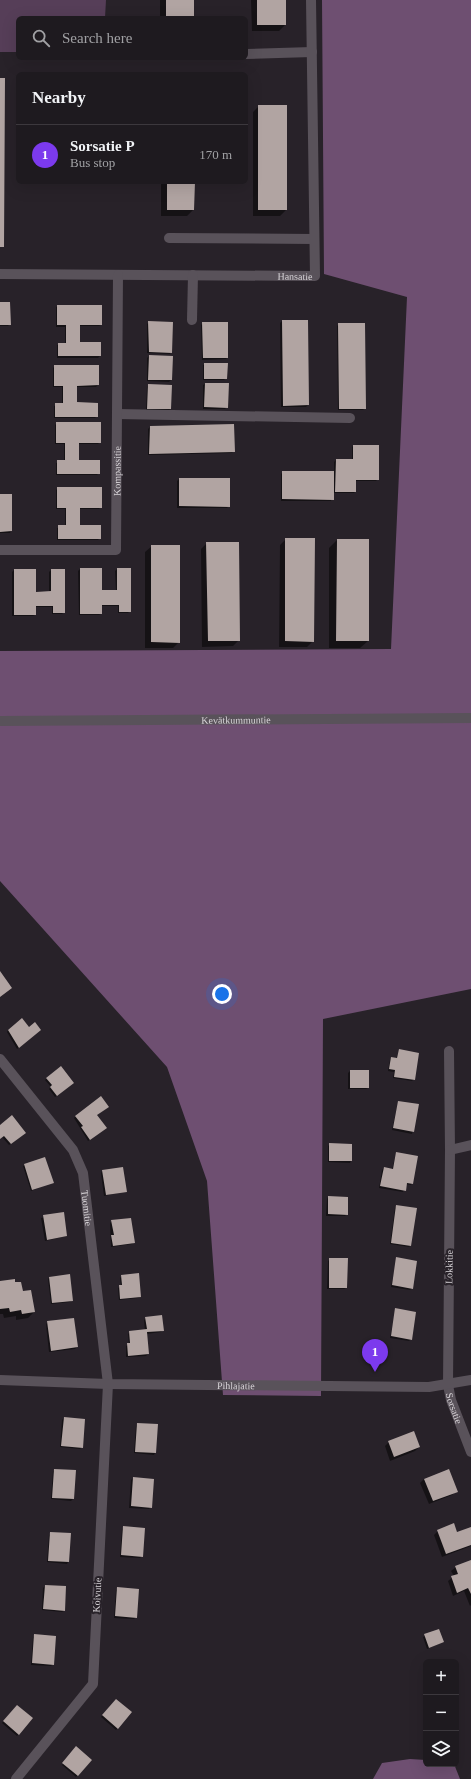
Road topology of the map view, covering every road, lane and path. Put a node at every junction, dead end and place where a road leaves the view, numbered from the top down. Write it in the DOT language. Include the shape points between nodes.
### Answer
graph roads {
  1 [pos="311,0"];
  2 [pos="312,52"];
  3 [pos="248,54"];
  4 [pos="169,238"];
  5 [pos="314,239"];
  6 [pos="0,274"];
  7 [pos="118,275"];
  8 [pos="193,275"];
  9 [pos="192,320"];
  10 [pos="117,414"];
  11 [pos="350,418"];
  12 [pos="0,550"];
  13 [pos="471,718"];
  14 [pos="0,721"];
  15 [pos="449,1051"];
  16 [pos="0,1059"];
  17 [pos="471,1145"];
  18 [pos="450,1150"];
  19 [pos="0,1380"];
  20 [pos="471,1380"];
  21 [pos="108,1384"];
  22 [pos="448,1385"];
  23 [pos="471,1452"];
  24 [pos="16,1779"];
  1 -- 2 [label="street, Hansatie"];
  2 -- 3 [label="street"];
  2 -- 5 [label="street, Hansatie"];
  4 -- 5 [label="street"];
  5 -- 8 [label="street, Hansatie" via="314,276"];
  6 -- 7 [label="street, Hansatie"];
  7 -- 8 [label="street, Hansatie"];
  7 -- 10 [label="street, Kompassitie"];
  8 -- 9 [label="street"];
  10 -- 11 [label="street"];
  10 -- 12 [label="street, Kompassitie" via="116,550"];
  13 -- 14 [label="street, Kevätkummuntie"];
  15 -- 18 [label="street, Lokkitie"];
  16 -- 21 [label="street, Tuomitie" via="73,1150 83,1173"];
  17 -- 18 [label="street"];
  18 -- 22 [label="street, Lokkitie"];
  19 -- 21 [label="street, Pihlajatie"];
  20 -- 22 [label="street, Pihlajatie"];
  21 -- 22 [label="street, Pihlajatie" via="429,1387"];
  21 -- 24 [label="street, Koivutie" via="93,1684"];
  22 -- 23 [label="street, Sorsatie"];
}
